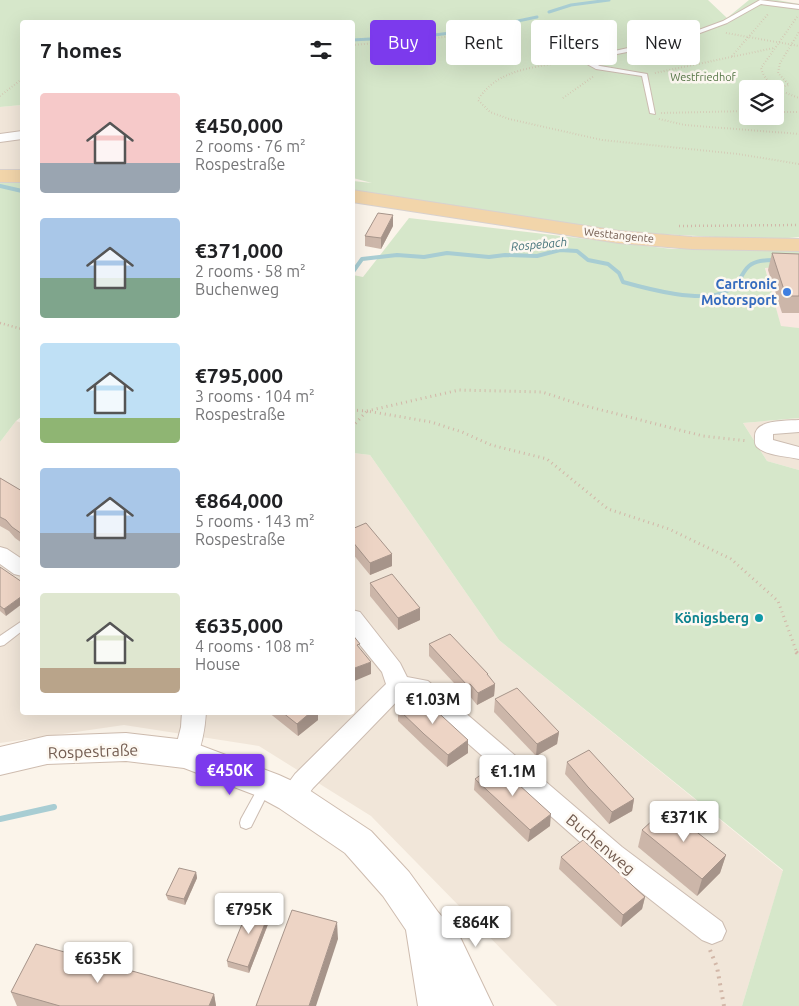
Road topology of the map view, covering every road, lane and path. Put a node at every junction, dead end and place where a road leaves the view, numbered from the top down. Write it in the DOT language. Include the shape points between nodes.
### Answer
graph roads {
  1 [pos="777,3"];
  2 [pos="799,8"];
  3 [pos="799,14"];
  4 [pos="706,29"];
  5 [pos="799,32"];
  6 [pos="446,37"];
  7 [pos="749,37"];
  8 [pos="779,42"];
  9 [pos="355,45"];
  10 [pos="793,45"];
  11 [pos="799,46"];
  12 [pos="774,48"];
  13 [pos="617,52"];
  14 [pos="732,57"];
  15 [pos="554,65"];
  16 [pos="593,65"];
  17 [pos="603,70"];
  18 [pos="645,75"];
  19 [pos="20,80"];
  20 [pos="767,80"];
  21 [pos="784,80"];
  22 [pos="784,91"];
  23 [pos="0,96"];
  24 [pos="563,98"];
  25 [pos="799,98"];
  26 [pos="739,111"];
  27 [pos="784,112"];
  28 [pos="799,112"];
  29 [pos="653,113"];
  30 [pos="799,134"];
  31 [pos="20,136"];
  32 [pos="0,138"];
  33 [pos="799,164"];
  34 [pos="0,176"];
  35 [pos="20,176"];
  36 [pos="355,196"];
  37 [pos="672,225"];
  38 [pos="799,225"];
  39 [pos="799,245"];
  40 [pos="0,323"];
  41 [pos="20,328"];
  42 [pos="355,410"];
  43 [pos="367,411"];
  44 [pos="355,424"];
  45 [pos="799,426"];
  46 [pos="764,443"];
  47 [pos="799,452"];
  48 [pos="355,622"];
  49 [pos="20,627"];
  50 [pos="0,642"];
  51 [pos="799,655"];
  52 [pos="398,686"];
  53 [pos="194,715"];
  54 [pos="186,754"];
  55 [pos="0,761"];
  56 [pos="279,791"];
  57 [pos="246,823"];
  58 [pos="424,925"];
  59 [pos="712,931"];
  60 [pos="438,1006"];
  61 [pos="473,1006"];
  62 [pos="724,1006"];
  1 -- 2 [label="lane"];
  1 -- 4 [label="lane" via="760,2"];
  1 -- 7 [label="path"];
  3 -- 8 [label="path"];
  4 -- 7 [label="path"];
  4 -- 13 [label="lane"];
  5 -- 10 [label="path"];
  6 -- 9 [label="path"];
  7 -- 8 [label="path"];
  7 -- 14 [label="path"];
  8 -- 10 [label="path"];
  8 -- 12 [label="path"];
  10 -- 11 [label="path"];
  10 -- 21 [label="path" via="780,63 778,73"];
  12 -- 14 [label="path"];
  12 -- 20 [label="path" via="761,68"];
  14 -- 18 [label="path"];
  15 -- 33 [label="path" via="504,76 482,91 478,100 490,112 509,119 602,140 738,154"];
  16 -- 17 [label="lane"];
  17 -- 18 [label="lane"];
  17 -- 24 [label="path"];
  18 -- 29 [label="lane"];
  19 -- 23 [label="path"];
  22 -- 25 [label="path"];
  26 -- 29 [label="path"];
  27 -- 28 [label="path"];
  29 -- 30 [label="path" via="660,120 685,125"];
  31 -- 32 [label="street"];
  34 -- 35 [label="main road"];
  36 -- 39 [label="main road, Westtangente" via="619,236"];
  37 -- 38 [label="path"];
  40 -- 41 [label="path"];
  42 -- 43 [label="path"];
  43 -- 44 [label="path"];
  43 -- 46 [label="path" via="459,390 542,392 582,406 704,436"];
  43 -- 51 [label="path" via="431,422 491,445 547,459 608,509 669,529 731,559 778,601"];
  45 -- 46 [label="street" via="764,431"];
  46 -- 47 [label="street"];
  48 -- 52 [label="street" via="392,669"];
  49 -- 50 [label="lane"];
  52 -- 56 [label="street" via="304,781"];
  52 -- 59 [label="street, Buchenweg" via="420,687 613,855"];
  53 -- 54 [label="street"];
  54 -- 55 [label="street, Rospestraße" via="126,746 47,750"];
  54 -- 56 [label="street, Rospestraße"];
  56 -- 57 [label="lane"];
  56 -- 58 [label="street, Rospestraße" via="358,842 396,884"];
  58 -- 60 [label="street, Rospestraße"];
  58 -- 61 [label="street, Rospestraße" via="447,952"];
  59 -- 62 [label="path" via="707,943 717,967"];
}
